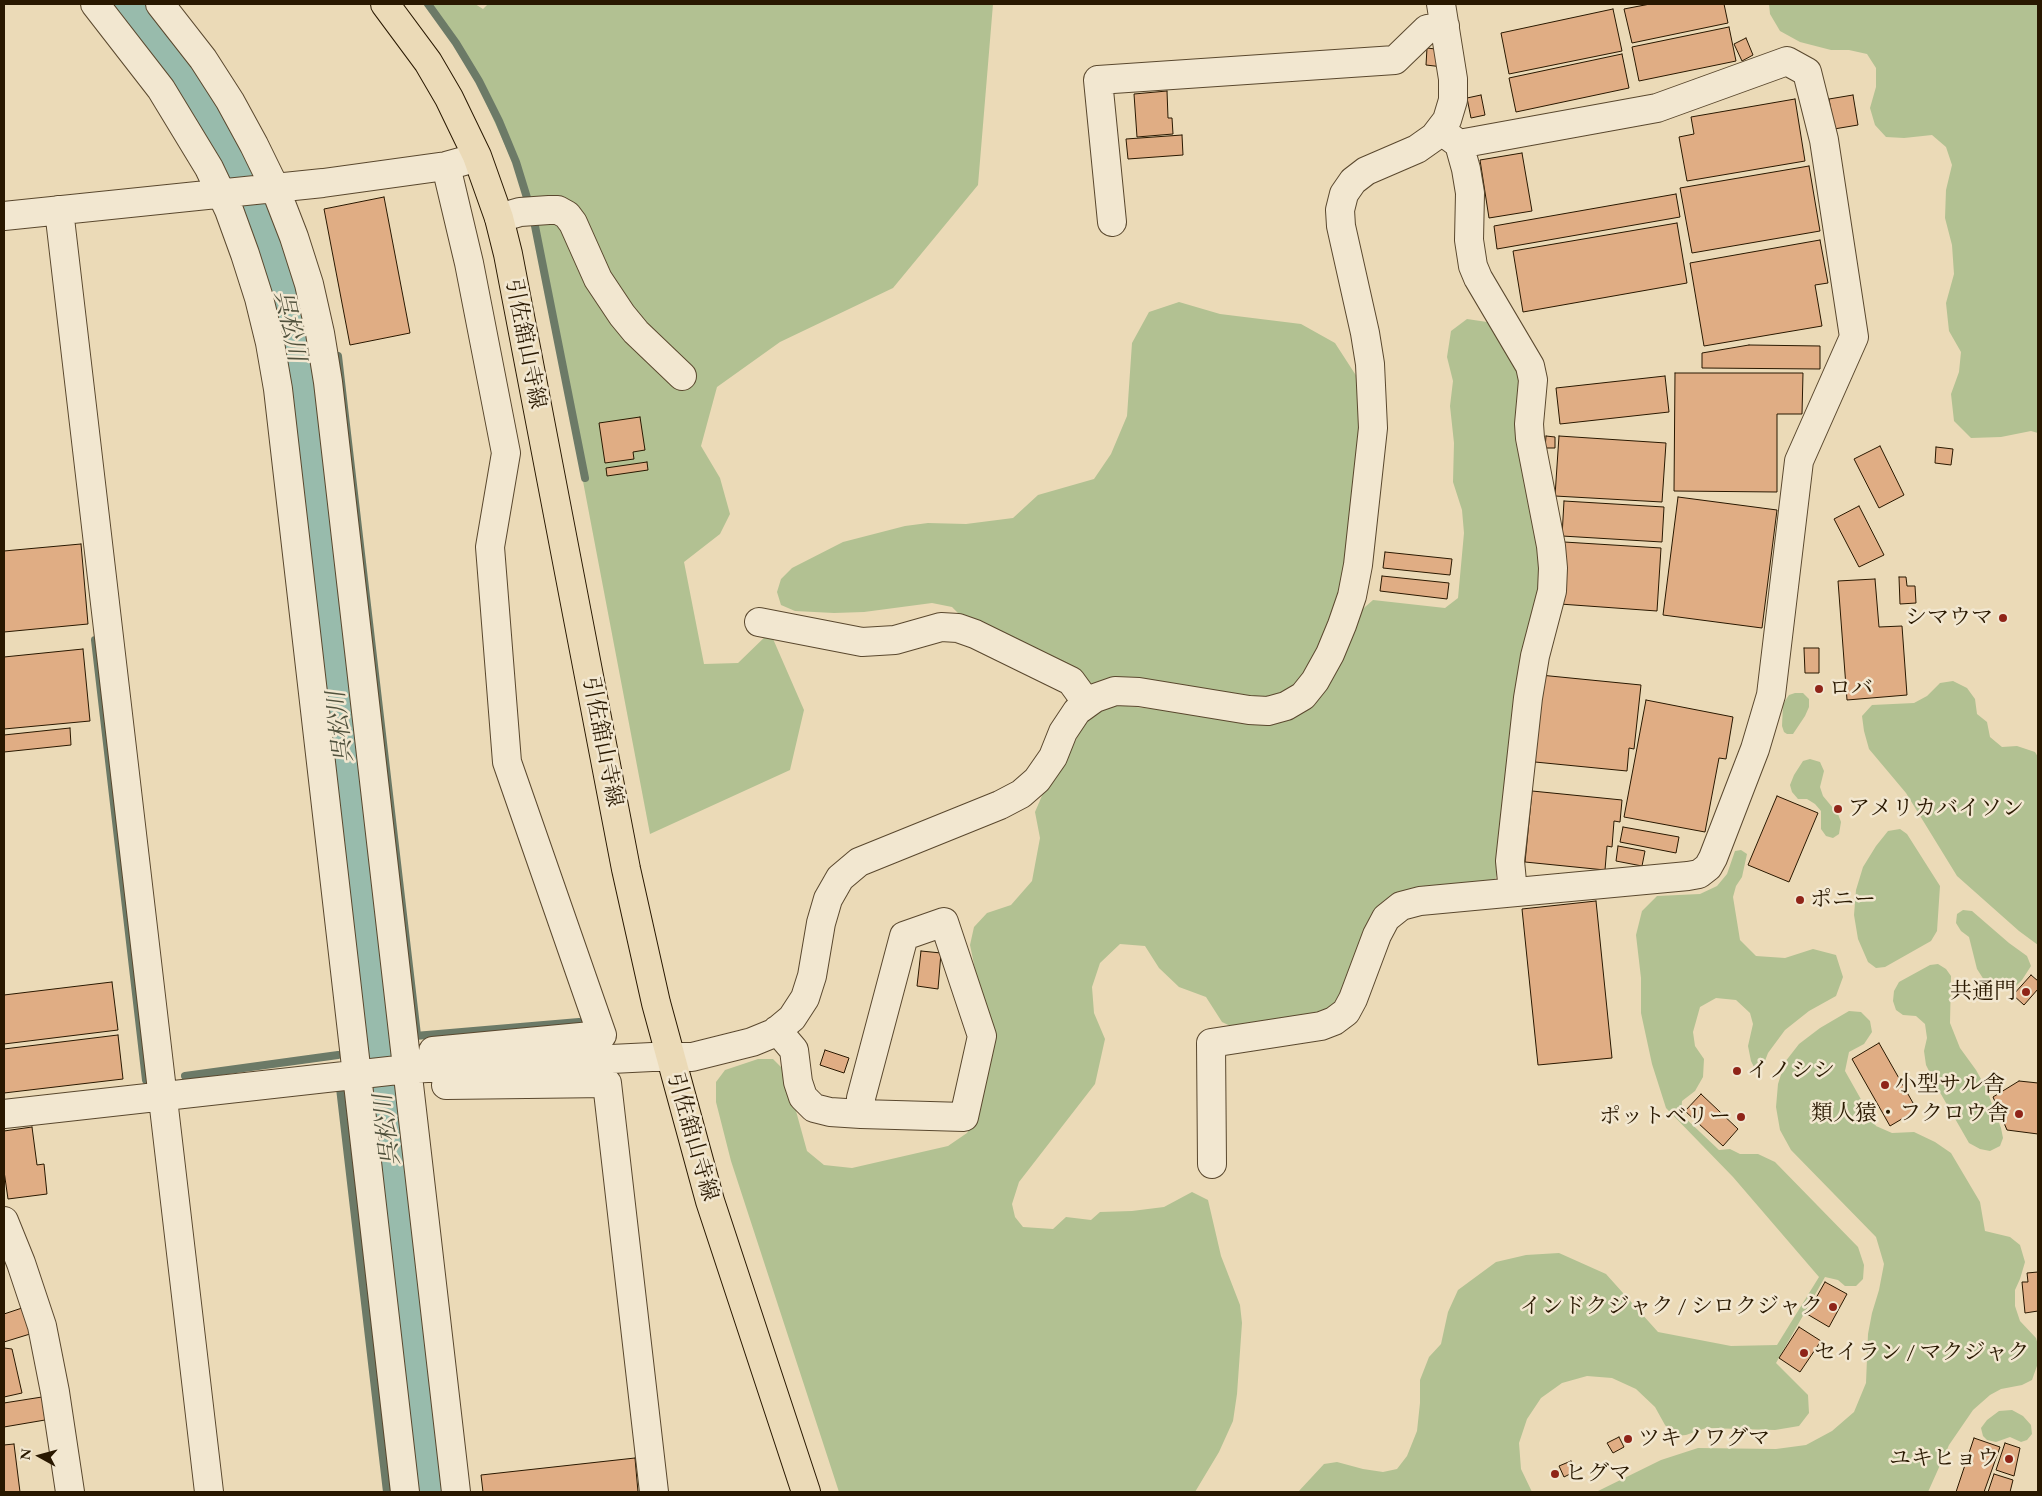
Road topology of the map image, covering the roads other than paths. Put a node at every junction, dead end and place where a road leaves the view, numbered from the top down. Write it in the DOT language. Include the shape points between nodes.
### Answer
graph roads {
  1 [pos="95,4"];
  2 [pos="160,4"];
  3 [pos="385,4"];
  4 [pos="1443,15"];
  5 [pos="1449,137"];
  6 [pos="477,156"];
  7 [pos="446,166"];
  8 [pos="271,188"];
  9 [pos="225,193"];
  10 [pos="59,210"];
  11 [pos="4,216"];
  12 [pos="499,218"];
  13 [pos="1112,222"];
  14 [pos="682,376"];
  15 [pos="759,622"];
  16 [pos="1087,703"];
  17 [pos="1513,892"];
  18 [pos="777,1030"];
  19 [pos="670,1057"];
  20 [pos="434,1068"];
  21 [pos="404,1069"];
  22 [pos="360,1074"];
  23 [pos="163,1096"];
  24 [pos="4,1114"];
  25 [pos="861,1114"];
  26 [pos="1212,1164"];
  27 [pos="4,1221"];
  28 [pos="70,1492"];
  29 [pos="209,1492"];
  30 [pos="404,1492"];
  31 [pos="456,1492"];
  32 [pos="654,1492"];
  33 [pos="806,1492"];
  1 -- 9 [label="street" via="162,89"];
  2 -- 8 [label="street" via="203,59 230,101 254,145"];
  3 -- 6 [label="main road, 引佐舘山寺線" via="428,62"];
  4 -- 5 [label="street" via="1454,78 1454,100 1447,120"];
  4 -- 13 [label="street" via="1395,60 1098,80"];
  5 -- 16 [label="street" via="1434,137 1417,150 1366,170 1353,180 1344,194 1340,210 1370,364 1373,428 1352,596 1333,647 1315,681 1303,696 1268,711 1138,692 1115,691"];
  5 -- 17 [label="street" via="1466,169 1473,266 1530,366 1530,438 1551,546 1552,591 1528,698 1510,861"];
  5 -- 17 [label="street" via="1657,108 1787,61 1807,72 1824,140 1854,337 1799,461 1770,695 1755,749 1714,858 1699,874 1688,876"];
  6 -- 7 [label="street"];
  6 -- 12 [label="main road, 引佐舘山寺線"];
  7 -- 8 [label="street"];
  7 -- 20 [label="street" via="469,263 506,453 490,547 507,762 602,1036 433,1050"];
  8 -- 9 [label="street"];
  8 -- 21 [label="street" via="294,237 309,284 328,382"];
  9 -- 10 [label="street"];
  9 -- 22 [label="street" via="259,298 278,389"];
  10 -- 11 [label="street"];
  10 -- 23 [label="street"];
  12 -- 14 [label="street" via="520,212 549,210 567,215 598,279 622,316"];
  12 -- 19 [label="main road, 引佐舘山寺線" via="626,869"];
  15 -- 16 [label="street" via="862,642 895,640 941,627 958,628 1071,681"];
  16 -- 18 [label="street" via="1077,711 1063,732 1053,756 1037,780 1022,794 859,862 840,878 828,899 805,998 792,1018"];
  17 -- 26 [label="street" via="1420,901 1401,906 1386,918 1353,1000 1346,1012 1334,1021 1321,1026 1212,1043"];
  18 -- 19 [label="street" via="752,1042 692,1057"];
  18 -- 25 [label="street" via="794,1050 803,1097 814,1108"];
  19 -- 20 [label="street"];
  19 -- 33 [label="main road, 引佐舘山寺線" via="730,1267"];
  20 -- 21 [label="street"];
  20 -- 32 [label="street" via="435,1085 607,1083"];
  21 -- 22 [label="street"];
  21 -- 31 [label="street"];
  22 -- 23 [label="street"];
  22 -- 30 [label="street"];
  23 -- 24 [label="street"];
  23 -- 29 [label="street"];
  25 -- 25 [label="street" via="964,1117 982,1036 944,922 904,936 862,1098"];
  27 -- 28 [label="street" via="44,1335"];
}
